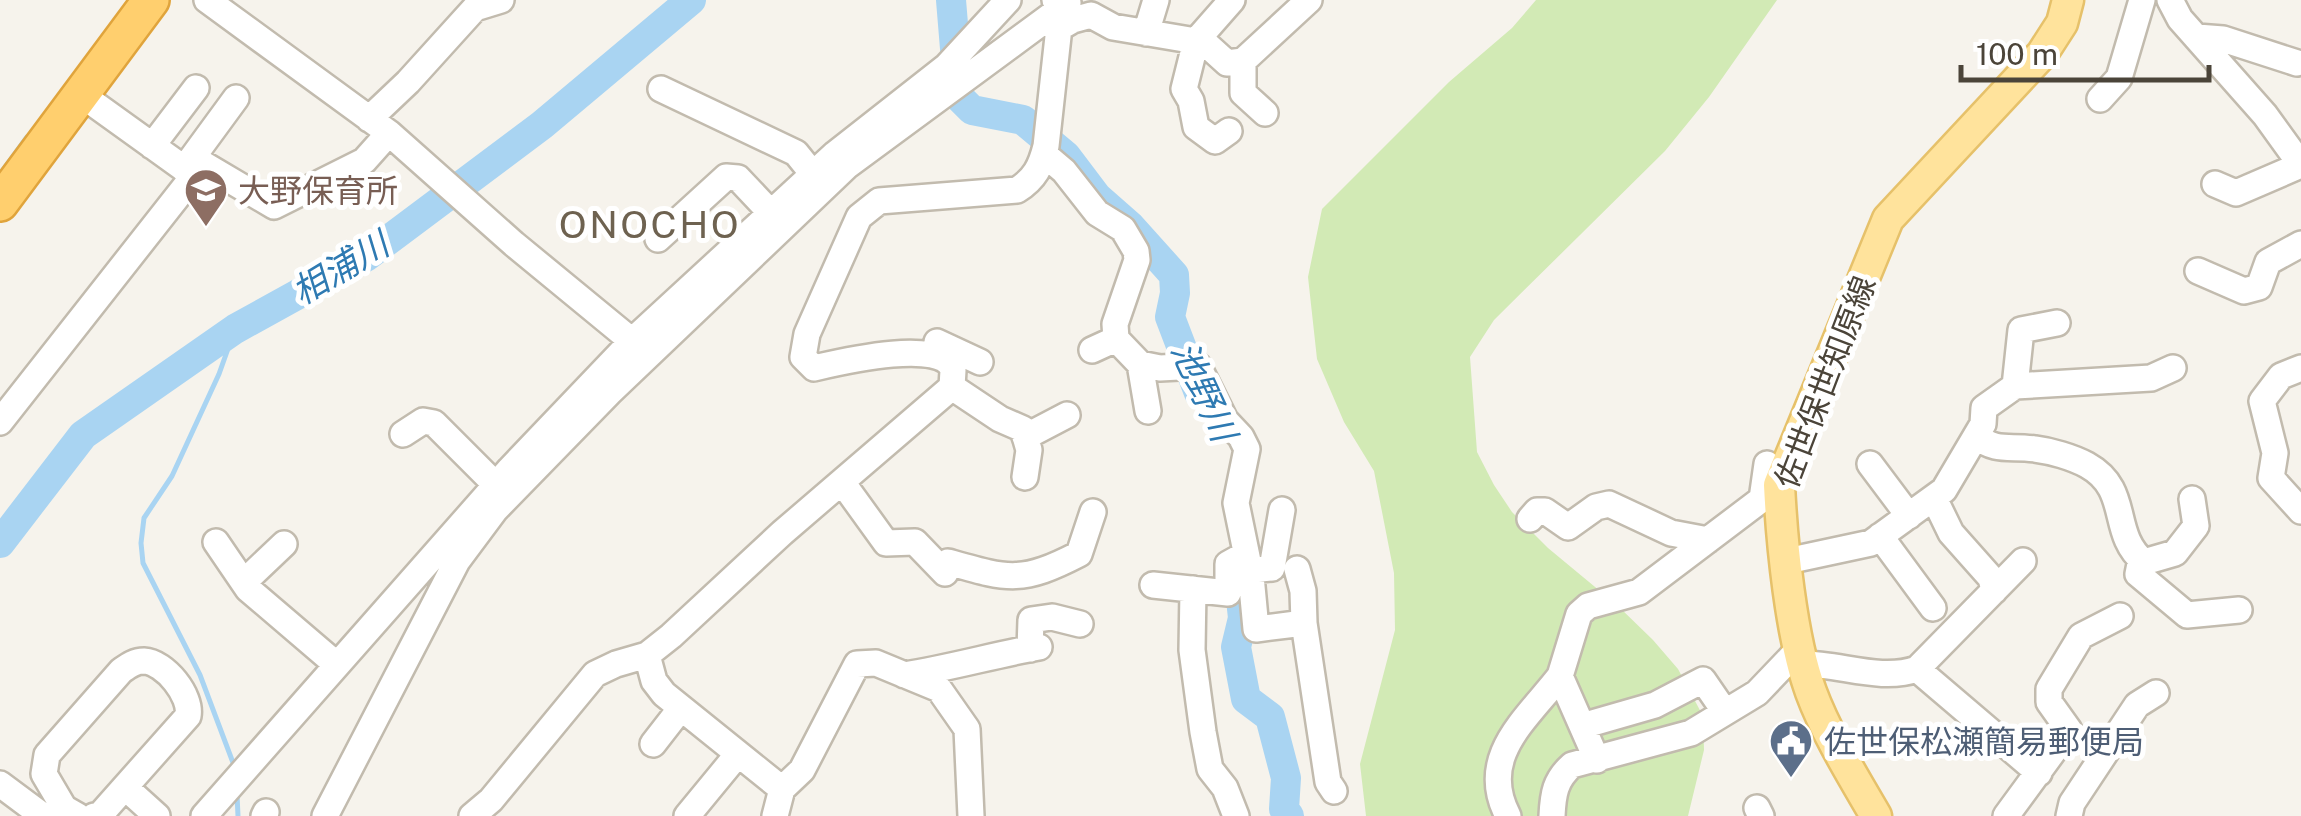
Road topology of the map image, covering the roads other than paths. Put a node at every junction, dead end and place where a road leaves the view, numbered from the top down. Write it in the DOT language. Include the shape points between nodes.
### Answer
graph roads {
  1 [pos="152,0"];
  2 [pos="207,0"];
  3 [pos="501,0"];
  4 [pos="1008,0"];
  5 [pos="1156,0"];
  6 [pos="1232,0"];
  7 [pos="1309,0"];
  8 [pos="2068,0"];
  9 [pos="2142,0"];
  10 [pos="2170,0"];
  11 [pos="1062,9"];
  12 [pos="242,10"];
  13 [pos="1146,33"];
  14 [pos="2197,37"];
  15 [pos="1196,41"];
  16 [pos="1243,61"];
  17 [pos="2297,62"];
  18 [pos="955,78"];
  19 [pos="196,88"];
  20 [pos="661,89"];
  21 [pos="79,94"];
  22 [pos="236,98"];
  23 [pos="2100,99"];
  24 [pos="1266,113"];
  25 [pos="379,126"];
  26 [pos="1229,130"];
  27 [pos="1045,144"];
  28 [pos="152,146"];
  29 [pos="188,172"];
  30 [pos="813,174"];
  31 [pos="2216,184"];
  32 [pos="0,203"];
  33 [pos="772,212"];
  34 [pos="658,239"];
  35 [pos="2301,244"];
  36 [pos="2198,271"];
  37 [pos="2058,323"];
  38 [pos="1116,339"];
  39 [pos="632,341"];
  40 [pos="1092,350"];
  41 [pos="886,356"];
  42 [pos="980,362"];
  43 [pos="1140,364"];
  44 [pos="2301,368"];
  45 [pos="2157,369"];
  46 [pos="952,386"];
  47 [pos="2015,386"];
  48 [pos="1148,411"];
  49 [pos="1066,415"];
  50 [pos="0,422"];
  51 [pos="403,434"];
  52 [pos="1976,436"];
  53 [pos="1025,437"];
  54 [pos="1768,464"];
  55 [pos="1870,464"];
  56 [pos="1025,476"];
  57 [pos="842,482"];
  58 [pos="496,485"];
  59 [pos="1772,494"];
  60 [pos="1934,498"];
  61 [pos="2192,498"];
  62 [pos="1282,510"];
  63 [pos="1093,512"];
  64 [pos="2301,512"];
  65 [pos="1909,516"];
  66 [pos="1530,519"];
  67 [pos="1880,536"];
  68 [pos="1708,540"];
  69 [pos="216,542"];
  70 [pos="284,544"];
  71 [pos="2141,558"];
  72 [pos="2023,561"];
  73 [pos="1248,562"];
  74 [pos="1787,562"];
  75 [pos="1297,569"];
  76 [pos="244,582"];
  77 [pos="1153,585"];
  78 [pos="1193,589"];
  79 [pos="1994,591"];
  80 [pos="1933,608"];
  81 [pos="2240,610"];
  82 [pos="2120,616"];
  83 [pos="1304,623"];
  84 [pos="1080,624"];
  85 [pos="647,655"];
  86 [pos="1800,656"];
  87 [pos="336,664"];
  88 [pos="1917,669"];
  89 [pos="904,674"];
  90 [pos="1560,676"];
  91 [pos="2156,692"];
  92 [pos="681,708"];
  93 [pos="1725,712"];
  94 [pos="1582,726"];
  95 [pos="652,744"];
  96 [pos="738,754"];
  97 [pos="1596,760"];
  98 [pos="2038,773"];
  99 [pos="0,784"];
  100 [pos="126,788"];
  101 [pos="782,790"];
  102 [pos="1334,791"];
  103 [pos="40,815"];
  104 [pos="93,816"];
  105 [pos="157,816"];
  106 [pos="204,816"];
  107 [pos="325,816"];
  108 [pos="472,816"];
  109 [pos="687,816"];
  110 [pos="775,816"];
  111 [pos="971,816"];
  112 [pos="1236,816"];
  113 [pos="1508,816"];
  114 [pos="1552,816"];
  115 [pos="1876,816"];
  116 [pos="2006,816"];
  117 [pos="2068,816"];
  1 -- 21 [label="highway"];
  2 -- 12 [label="street"];
  3 -- 25 [label="street" via="475,8 408,82"];
  4 -- 18 [label="street" via="970,40"];
  5 -- 13 [label="street"];
  6 -- 15 [label="street"];
  7 -- 16 [label="street"];
  8 -- 59 [label="main road, 佐世保世知原線" via="2042,54 1888,220"];
  9 -- 23 [label="street" via="2120,78"];
  10 -- 14 [label="street"];
  11 -- 13 [label="street" via="1073,20 1091,15 1105,25"];
  11 -- 18 [label="street"];
  11 -- 27 [label="street"];
  12 -- 25 [label="street"];
  13 -- 15 [label="street"];
  14 -- 17 [label="street" via="2222,38"];
  14 -- 31 [label="street" via="2301,165 2236,193"];
  15 -- 16 [label="street" via="1227,63"];
  15 -- 26 [label="street" via="1184,89 1196,127 1215,141"];
  16 -- 24 [label="street" via="1243,93"];
  18 -- 30 [label="street"];
  18 -- 107 [label="street" via="848,166 495,510 457,561"];
  19 -- 28 [label="street"];
  20 -- 30 [label="street" via="796,153"];
  21 -- 28 [label="street"];
  21 -- 32 [label="highway"];
  22 -- 29 [label="street"];
  25 -- 29 [label="street" via="364,161 274,206 203,164"];
  25 -- 39 [label="street"];
  27 -- 38 [label="street" via="1097,213 1124,229 1136,250 1114,324"];
  27 -- 41 [label="street" via="1041,166 1018,190 879,201 859,217 803,356 814,368"];
  28 -- 29 [label="street"];
  29 -- 50 [label="street"];
  30 -- 33 [label="street"];
  33 -- 34 [label="street" via="738,178 726,178"];
  33 -- 39 [label="street"];
  35 -- 36 [label="street" via="2268,262 2259,287 2244,291"];
  37 -- 47 [label="street" via="2021,330"];
  38 -- 40 [label="street"];
  38 -- 43 [label="street"];
  39 -- 58 [label="street"];
  41 -- 42 [label="street" via="886,347 939,342"];
  41 -- 46 [label="street" via="931,353 946,360"];
  43 -- 48 [label="street"];
  43 -- 73 [label="street" via="1198,366 1241,437 1247,449 1236,503"];
  44 -- 64 [label="street" via="2281,376 2262,401 2276,453 2271,478"];
  45 -- 47 [label="street"];
  46 -- 53 [label="street" via="1023,429"];
  46 -- 57 [label="street"];
  47 -- 52 [label="street" via="1984,408"];
  49 -- 53 [label="street"];
  51 -- 58 [label="street" via="423,420 434,423"];
  52 -- 60 [label="street"];
  52 -- 71 [label="street" via="1989,446 2034,448 2090,466 2119,501 2122,531"];
  53 -- 56 [label="street"];
  54 -- 59 [label="street"];
  55 -- 65 [label="street"];
  57 -- 63 [label="street" via="886,543 915,542 935,568 948,562 1006,578 1044,572 1079,554"];
  57 -- 85 [label="street"];
  58 -- 87 [label="street"];
  59 -- 68 [label="street"];
  59 -- 74 [label="main road, 佐世保世知原線"];
  60 -- 65 [label="street"];
  60 -- 79 [label="street" via="1950,533"];
  61 -- 71 [label="street" via="2196,526 2175,554"];
  62 -- 73 [label="street" via="1272,568"];
  65 -- 67 [label="street"];
  66 -- 68 [label="street" via="1545,511 1568,526 1609,504 1671,533"];
  67 -- 74 [label="street" via="1860,548"];
  67 -- 80 [label="street"];
  68 -- 90 [label="street" via="1639,592 1579,614"];
  69 -- 76 [label="street"];
  70 -- 76 [label="street"];
  71 -- 81 [label="street" via="2138,574 2187,614"];
  72 -- 79 [label="street"];
  73 -- 78 [label="street" via="1228,564 1228,593"];
  73 -- 83 [label="street" via="1256,629"];
  74 -- 86 [label="main road, 佐世保世知原線"];
  75 -- 83 [label="street"];
  76 -- 87 [label="street"];
  77 -- 78 [label="street"];
  78 -- 112 [label="street" via="1202,732 1210,769"];
  79 -- 88 [label="street"];
  82 -- 98 [label="street" via="2081,636 2049,688 2049,702 2069,730"];
  83 -- 102 [label="street"];
  84 -- 89 [label="street" via="1031,620 1034,648"];
  85 -- 92 [label="street" via="654,681"];
  85 -- 108 [label="street" via="596,674"];
  86 -- 88 [label="street" via="1867,672"];
  86 -- 93 [label="street"];
  86 -- 115 [label="main road, 佐世保世知原線" via="1812,696"];
  87 -- 106 [label="street"];
  88 -- 98 [label="street"];
  89 -- 101 [label="street" via="876,662 857,664 802,770"];
  89 -- 111 [label="street" via="939,690 967,730"];
  90 -- 94 [label="street"];
  90 -- 113 [label="street" via="1497,766"];
  91 -- 117 [label="street" via="2137,705"];
  92 -- 95 [label="street"];
  92 -- 96 [label="street"];
  93 -- 94 [label="street" via="1703,680 1655,705"];
  93 -- 97 [label="street" via="1691,732"];
  94 -- 97 [label="street"];
  96 -- 101 [label="street"];
  96 -- 109 [label="street"];
  97 -- 114 [label="street" via="1572,765 1558,777"];
  98 -- 116 [label="street"];
  99 -- 103 [label="street"];
  100 -- 104 [label="street"];
  100 -- 104 [label="street" via="190,706 181,688 144,661 121,672 47,755 44,774 64,808"];
  100 -- 105 [label="street"];
  101 -- 110 [label="street"];
}
